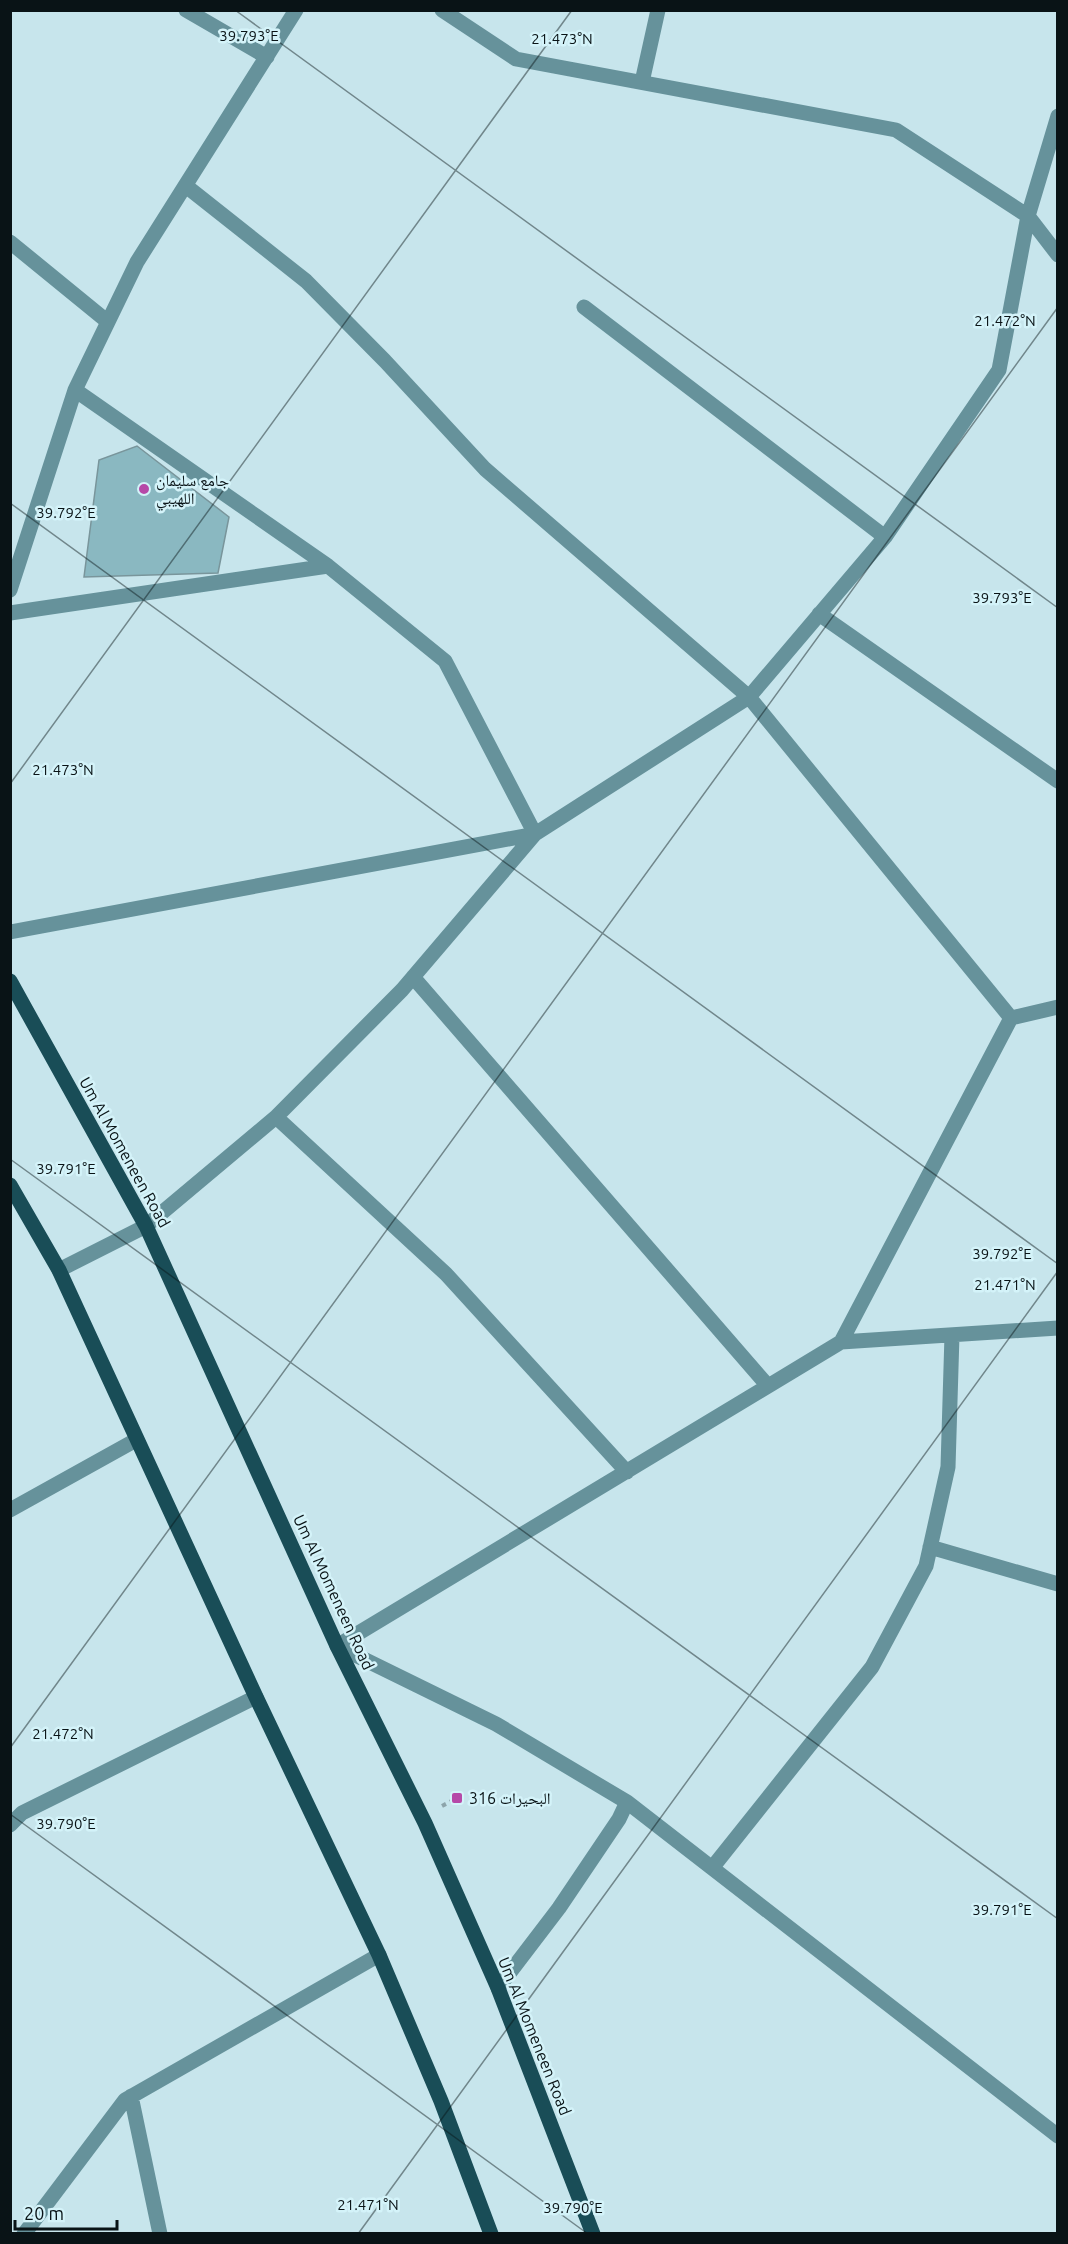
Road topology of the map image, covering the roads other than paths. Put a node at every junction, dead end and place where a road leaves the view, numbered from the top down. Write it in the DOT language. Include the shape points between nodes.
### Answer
graph roads {
  1 [pos="186,10"];
  2 [pos="296,10"];
  3 [pos="442,10"];
  4 [pos="658,10"];
  5 [pos="267,57"];
  6 [pos="642,82"];
  7 [pos="1058,116"];
  8 [pos="186,186"];
  9 [pos="1028,216"];
  10 [pos="10,242"];
  11 [pos="1058,255"];
  12 [pos="584,307"];
  13 [pos="108,322"];
  14 [pos="75,390"];
  15 [pos="885,537"];
  16 [pos="328,566"];
  17 [pos="10,590"];
  18 [pos="10,613"];
  19 [pos="819,614"];
  20 [pos="749,697"];
  21 [pos="1058,782"];
  22 [pos="535,834"];
  23 [pos="10,932"];
  24 [pos="413,977"];
  25 [pos="10,981"];
  26 [pos="1058,1007"];
  27 [pos="1011,1018"];
  28 [pos="276,1117"];
  29 [pos="10,1185"];
  30 [pos="146,1226"];
  31 [pos="59,1270"];
  32 [pos="1058,1328"];
  33 [pos="952,1335"];
  34 [pos="841,1342"];
  35 [pos="768,1386"];
  36 [pos="136,1440"];
  37 [pos="627,1472"];
  38 [pos="10,1510"];
  39 [pos="930,1547"];
  40 [pos="1058,1584"];
  41 [pos="337,1646"];
  42 [pos="256,1697"];
  43 [pos="627,1802"];
  44 [pos="10,1825"];
  45 [pos="712,1868"];
  46 [pos="379,1955"];
  47 [pos="498,1988"];
  48 [pos="131,2096"];
  49 [pos="1058,2136"];
  50 [pos="24,2234"];
  51 [pos="160,2234"];
  52 [pos="491,2234"];
  53 [pos="593,2234"];
  1 -- 5 [label="street"];
  2 -- 5 [label="street"];
  3 -- 6 [label="street" via="516,59"];
  4 -- 6 [label="street"];
  5 -- 8 [label="street"];
  6 -- 9 [label="street" via="896,130"];
  7 -- 9 [label="street"];
  8 -- 13 [label="street" via="137,262"];
  8 -- 20 [label="street" via="306,281 485,469"];
  9 -- 11 [label="street"];
  9 -- 15 [label="street" via="999,370"];
  10 -- 13 [label="street"];
  12 -- 15 [label="street"];
  13 -- 14 [label="street"];
  14 -- 16 [label="street"];
  14 -- 17 [label="street"];
  15 -- 19 [label="street"];
  16 -- 18 [label="street"];
  16 -- 22 [label="street" via="445,661"];
  19 -- 20 [label="street"];
  19 -- 21 [label="street"];
  20 -- 22 [label="street"];
  20 -- 27 [label="street"];
  22 -- 23 [label="street"];
  22 -- 24 [label="street"];
  24 -- 28 [label="street"];
  24 -- 35 [label="street"];
  25 -- 30 [label="main road, Um Al Momeneen Road"];
  26 -- 27 [label="street"];
  27 -- 34 [label="street"];
  28 -- 30 [label="street"];
  28 -- 37 [label="street" via="446,1274"];
  29 -- 31 [label="main road"];
  30 -- 31 [label="street"];
  30 -- 41 [label="main road, Um Al Momeneen Road"];
  31 -- 36 [label="main road"];
  32 -- 33 [label="street"];
  33 -- 34 [label="street"];
  33 -- 39 [label="street" via="948,1467"];
  34 -- 35 [label="street"];
  35 -- 37 [label="street"];
  36 -- 38 [label="street"];
  36 -- 42 [label="main road"];
  37 -- 41 [label="street"];
  39 -- 40 [label="street"];
  39 -- 45 [label="street" via="926,1566 872,1667"];
  41 -- 43 [label="street" via="496,1724"];
  41 -- 47 [label="main road, Um Al Momeneen Road" via="426,1823"];
  42 -- 44 [label="street" via="22,1813"];
  42 -- 46 [label="main road"];
  43 -- 45 [label="street"];
  43 -- 47 [label="street" via="559,1908"];
  45 -- 49 [label="street"];
  46 -- 48 [label="street"];
  46 -- 52 [label="main road" via="441,2101"];
  47 -- 53 [label="main road, Um Al Momeneen Road"];
  48 -- 50 [label="street"];
  48 -- 51 [label="street"];
}
